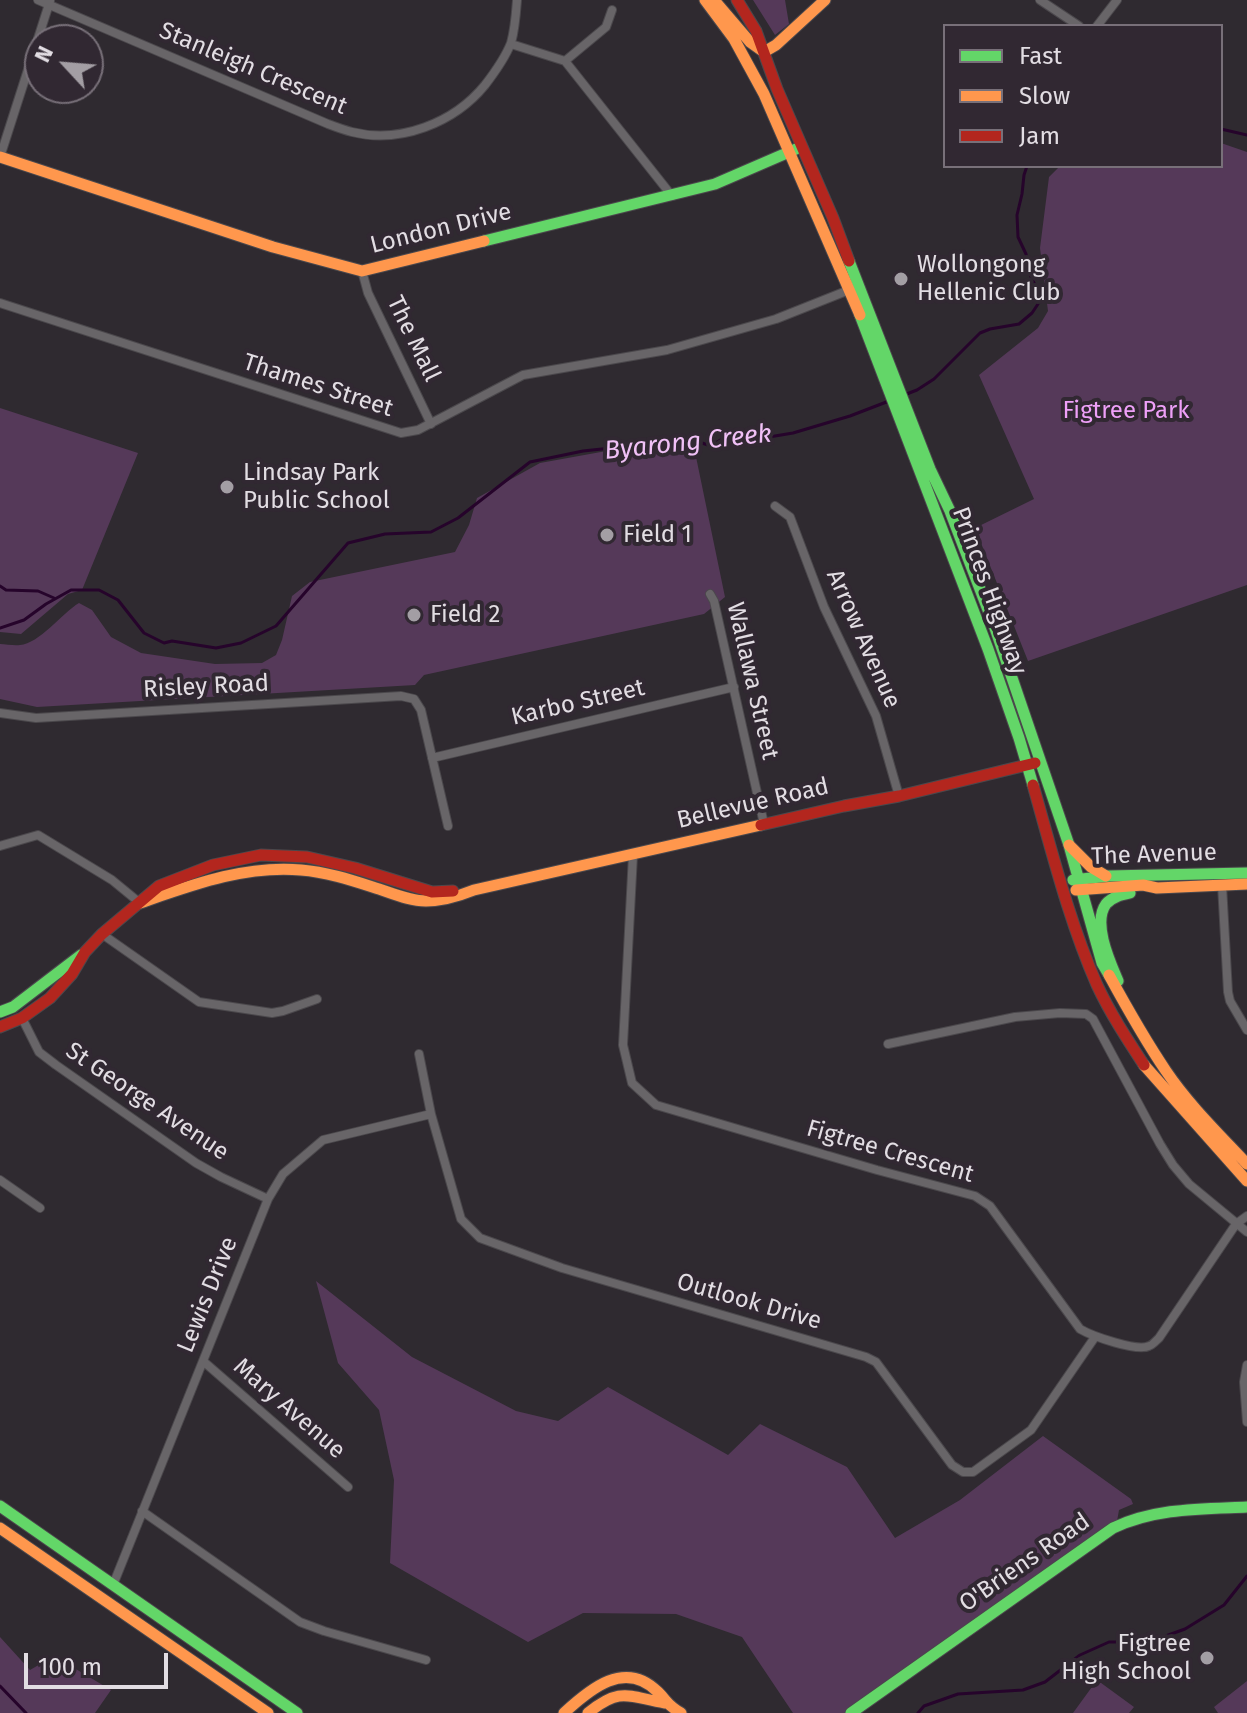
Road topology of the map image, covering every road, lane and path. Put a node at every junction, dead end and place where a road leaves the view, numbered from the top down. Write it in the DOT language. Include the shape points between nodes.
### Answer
graph roads {
  1 [pos="38,0"];
  2 [pos="517,0"];
  3 [pos="705,0"];
  4 [pos="714,0"];
  5 [pos="737,0"];
  6 [pos="825,0"];
  7 [pos="1040,0"];
  8 [pos="1117,0"];
  9 [pos="49,2"];
  10 [pos="612,10"];
  11 [pos="1076,24"];
  12 [pos="1099,24"];
  13 [pos="511,44"];
  14 [pos="764,52"];
  15 [pos="565,61"];
  16 [pos="801,147"];
  17 [pos="789,152"];
  18 [pos="0,157"];
  19 [pos="672,196"];
  20 [pos="362,271"];
  21 [pos="849,290"];
  22 [pos="0,303"];
  23 [pos="893,387"];
  24 [pos="903,413"];
  25 [pos="431,424"];
  26 [pos="775,506"];
  27 [pos="710,594"];
  28 [pos="734,687"];
  29 [pos="0,713"];
  30 [pos="432,758"];
  31 [pos="1042,761"];
  32 [pos="1028,765"];
  33 [pos="899,796"];
  34 [pos="764,824"];
  35 [pos="448,826"];
  36 [pos="1069,845"];
  37 [pos="0,846"];
  38 [pos="633,855"];
  39 [pos="1247,873"];
  40 [pos="1109,876"];
  41 [pos="1079,884"];
  42 [pos="1247,884"];
  43 [pos="1222,885"];
  44 [pos="1064,886"];
  45 [pos="1157,888"];
  46 [pos="140,903"];
  47 [pos="102,934"];
  48 [pos="85,952"];
  49 [pos="317,999"];
  50 [pos="0,1012"];
  51 [pos="1236,1012"];
  52 [pos="1247,1012"];
  53 [pos="22,1018"];
  54 [pos="1134,1021"];
  55 [pos="0,1027"];
  56 [pos="1247,1030"];
  57 [pos="888,1044"];
  58 [pos="419,1054"];
  59 [pos="431,1114"];
  60 [pos="1247,1164"];
  61 [pos="0,1180"];
  62 [pos="1247,1181"];
  63 [pos="268,1199"];
  64 [pos="40,1208"];
  65 [pos="1247,1216"];
  66 [pos="1236,1224"];
  67 [pos="1247,1232"];
  68 [pos="1095,1337"];
  69 [pos="203,1361"];
  70 [pos="1247,1365"];
  71 [pos="1247,1422"];
  72 [pos="348,1487"];
  73 [pos="0,1506"];
  74 [pos="1247,1507"];
  75 [pos="142,1511"];
  76 [pos="0,1528"];
  77 [pos="113,1585"];
  78 [pos="426,1660"];
  79 [pos="665,1703"];
  80 [pos="268,1713"];
  81 [pos="297,1713"];
  82 [pos="564,1713"];
  83 [pos="588,1713"];
  84 [pos="681,1713"];
  85 [pos="851,1713"];
  1 -- 9 [label="street, Stanleigh Crescent"];
  2 -- 13 [label="street, Stanleigh Crescent"];
  3 -- 17 [label="main road, Princes Highway" via="746,59"];
  4 -- 14 [label="main road"];
  5 -- 14 [label="main road, Princes Highway"];
  6 -- 14 [label="main road"];
  7 -- 11 [label="street"];
  8 -- 12 [label="street"];
  9 -- 13 [label="street, Stanleigh Crescent" via="354,133 388,135 432,126 479,92"];
  9 -- 18 [label="street"];
  10 -- 15 [label="street" via="606,27"];
  13 -- 15 [label="street"];
  14 -- 16 [label="main road, Princes Highway"];
  15 -- 19 [label="street"];
  16 -- 17 [label="main road, London Drive"];
  16 -- 23 [label="main road, Princes Highway" via="833,218"];
  17 -- 19 [label="main road, London Drive"];
  17 -- 21 [label="main road, Princes Highway"];
  18 -- 20 [label="main road, London Drive"];
  19 -- 20 [label="main road, London Drive"];
  20 -- 25 [label="street, The Mall"];
  21 -- 23 [label="main road, Princes Highway"];
  21 -- 25 [label="street, Thames Street" via="776,319 667,350 523,375"];
  22 -- 25 [label="street, Thames Street" via="394,432"];
  23 -- 24 [label="main road, Princes Highway"];
  24 -- 31 [label="main road, Princes Highway" via="950,511"];
  24 -- 32 [label="main road, Princes Highway"];
  26 -- 33 [label="street, Arrow Avenue" via="790,517 824,607 876,716"];
  27 -- 28 [label="street, Wallawa Street"];
  28 -- 30 [label="street, Karbo Street"];
  28 -- 34 [label="street, Wallawa Street"];
  29 -- 30 [label="street, Risley Road" via="36,718 401,696 414,699 421,710"];
  30 -- 35 [label="street"];
  31 -- 32 [label="main road, Bellevue Road"];
  31 -- 36 [label="main road, Princes Highway"];
  32 -- 33 [label="main road, Bellevue Road"];
  32 -- 44 [label="main road, Princes Highway"];
  33 -- 34 [label="main road, Bellevue Road"];
  34 -- 38 [label="main road, Bellevue Road"];
  36 -- 40 [label="main road" via="1095,871"];
  36 -- 41 [label="main road, Princes Highway"];
  37 -- 46 [label="street" via="38,835"];
  38 -- 46 [label="main road, Bellevue Road" via="474,890 432,892 307,857 261,855 213,865 159,886"];
  38 -- 68 [label="street, Figtree Crescent" via="623,1045 632,1083 656,1105 975,1196 990,1206 1080,1329"];
  39 -- 40 [label="main road, The Avenue"];
  40 -- 41 [label="main road, The Avenue"];
  41 -- 44 [label="main road, The Avenue"];
  41 -- 45 [label="main road, The Avenue"];
  41 -- 54 [label="main road, Princes Highway" via="1102,963"];
  42 -- 43 [label="main road, The Avenue"];
  43 -- 45 [label="main road, The Avenue"];
  43 -- 51 [label="street" via="1228,992"];
  44 -- 62 [label="main road, Princes Highway" via="1089,966 1113,1016 1155,1079"];
  45 -- 54 [label="main road" via="1113,896 1101,914 1109,955"];
  46 -- 47 [label="main road, Bellevue Road"];
  47 -- 48 [label="main road, Bellevue Road"];
  47 -- 49 [label="street" via="199,1002 272,1013"];
  48 -- 50 [label="main road, Bellevue Road"];
  48 -- 53 [label="main road, Bellevue Road" via="50,998"];
  51 -- 52 [label="street"];
  51 -- 56 [label="street"];
  53 -- 55 [label="main road, Bellevue Road"];
  53 -- 63 [label="street, St George Avenue" via="39,1052 56,1065 196,1163"];
  54 -- 60 [label="main road, Princes Highway" via="1182,1093"];
  57 -- 66 [label="street" via="1015,1017 1083,1012 1093,1019 1173,1165"];
  58 -- 59 [label="street, Outlook Drive"];
  59 -- 63 [label="street, Lewis Drive" via="323,1140 283,1174"];
  59 -- 68 [label="street, Outlook Drive" via="461,1219 480,1238 562,1268 866,1357 876,1362 952,1465 963,1472 973,1472 1031,1430"];
  61 -- 64 [label="street"];
  63 -- 69 [label="street, Lewis Drive"];
  65 -- 66 [label="street"];
  66 -- 67 [label="street"];
  66 -- 68 [label="street" via="1150,1346"];
  69 -- 72 [label="street, Mary Avenue"];
  69 -- 75 [label="street, Lewis Drive"];
  70 -- 71 [label="street"];
  73 -- 77 [label="main road"];
  74 -- 85 [label="main road, O'Briens Road" via="1160,1512 1116,1527"];
  75 -- 77 [label="street, Lewis Drive"];
  75 -- 78 [label="street" via="306,1625"];
  76 -- 80 [label="main road"];
  77 -- 81 [label="main road"];
  79 -- 82 [label="main road" via="644,1683 621,1677 602,1682"];
  79 -- 83 [label="main road" via="619,1696"];
  79 -- 84 [label="main road"];
}
